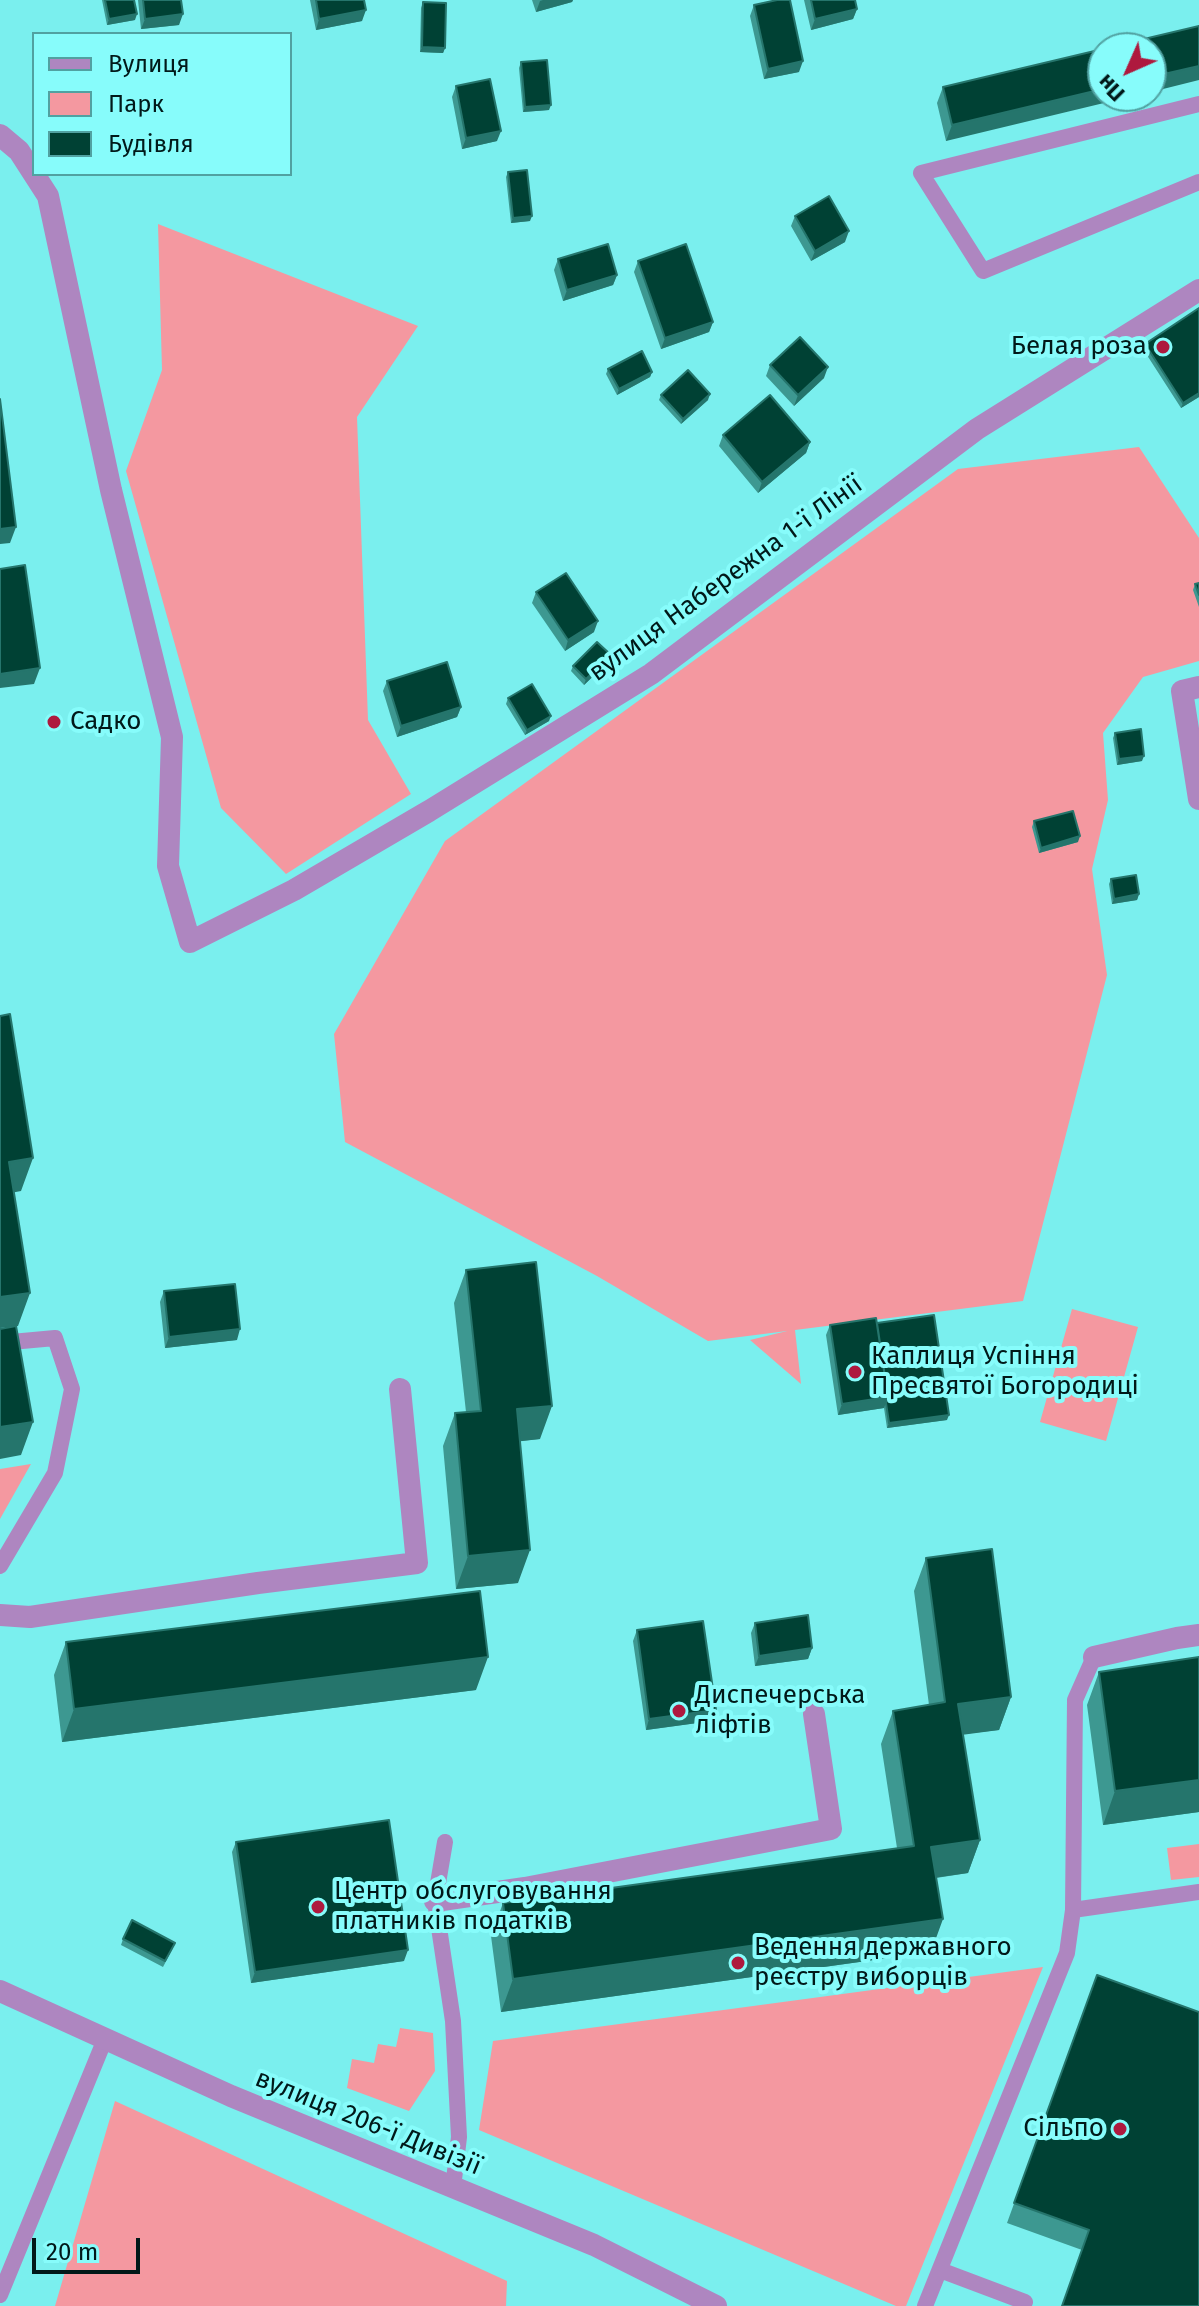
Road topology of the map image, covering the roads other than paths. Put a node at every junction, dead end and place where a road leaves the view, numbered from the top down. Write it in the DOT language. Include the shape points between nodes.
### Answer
graph roads {
  1 [pos="1199,104"];
  2 [pos="0,135"];
  3 [pos="32,171"];
  4 [pos="35,176"];
  5 [pos="1199,182"];
  6 [pos="1199,290"];
  7 [pos="1199,687"];
  8 [pos="1199,799"];
  9 [pos="0,1343"];
  10 [pos="400,1389"];
  11 [pos="0,1566"];
  12 [pos="0,1615"];
  13 [pos="1199,1635"];
  14 [pos="1094,1657"];
  15 [pos="814,1714"];
  16 [pos="445,1842"];
  17 [pos="1199,1892"];
  18 [pos="435,1901"];
  19 [pos="1073,1910"];
  20 [pos="0,1991"];
  21 [pos="105,2039"];
  22 [pos="453,2188"];
  23 [pos="940,2270"];
  24 [pos="0,2295"];
  25 [pos="1025,2302"];
  26 [pos="716,2306"];
  27 [pos="925,2306"];
  1 -- 5 [label="lane" via="921,173 983,271"];
  2 -- 3 [label="street, вулиця Набережна 1-ї Лінії"];
  4 -- 6 [label="street, вулиця Набережна 1-ї Лінії" via="48,196 111,490 172,737 168,866 190,942 307,882 651,674 977,429"];
  7 -- 8 [label="street" via="1182,691"];
  9 -- 11 [label="lane" via="55,1338 72,1389 55,1473"];
  10 -- 12 [label="street" via="417,1563 30,1617"];
  13 -- 14 [label="street"];
  14 -- 19 [label="lane" via="1075,1700"];
  15 -- 18 [label="street" via="831,1829"];
  16 -- 18 [label="lane"];
  17 -- 19 [label="lane"];
  18 -- 22 [label="lane" via="453,2021 459,2137"];
  19 -- 23 [label="lane" via="1067,1953"];
  20 -- 21 [label="street, вулиця 206-ї Дивізії"];
  21 -- 22 [label="street, вулиця 206-ї Дивізії"];
  21 -- 24 [label="lane"];
  22 -- 26 [label="street, вулиця 206-ї Дивізії" via="594,2245"];
  23 -- 25 [label="lane"];
  23 -- 27 [label="lane"];
}
